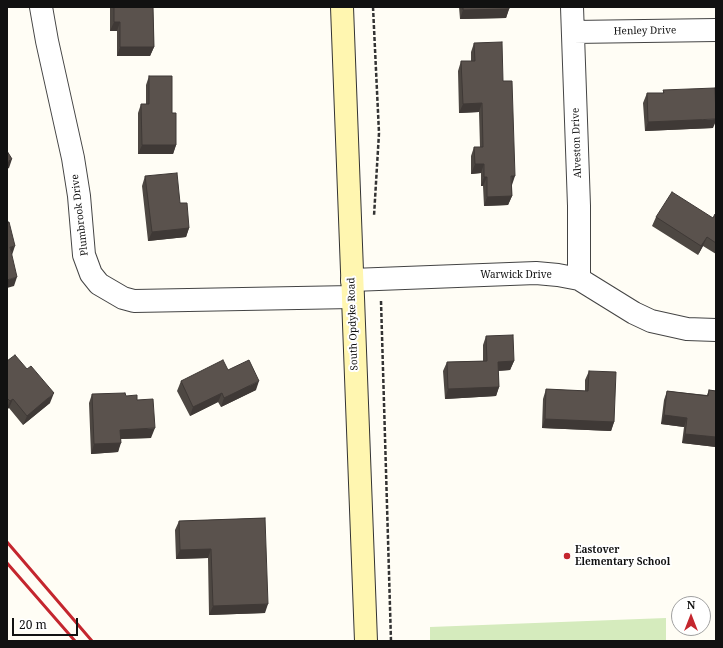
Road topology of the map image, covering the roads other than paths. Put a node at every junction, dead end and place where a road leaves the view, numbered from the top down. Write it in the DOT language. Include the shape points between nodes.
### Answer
graph roads {
  1 [pos="41,7"];
  2 [pos="342,7"];
  3 [pos="572,7"];
  4 [pos="716,30"];
  5 [pos="573,32"];
  6 [pos="580,279"];
  7 [pos="352,288"];
  8 [pos="716,330"];
  9 [pos="366,641"];
  1 -- 7 [label="street, Plumbrook Drive" via="73,158 84,256 91,274 99,284 122,298 134,301"];
  2 -- 7 [label="main road, South Opdyke Road"];
  3 -- 5 [label="street, Alveston Drive"];
  4 -- 5 [label="street, Henley Drive"];
  5 -- 6 [label="street, Alveston Drive"];
  6 -- 7 [label="street, Warwick Drive" via="536,273"];
  6 -- 8 [label="street, Warwick Drive" via="651,321 686,329"];
  7 -- 9 [label="main road, South Opdyke Road"];
}
